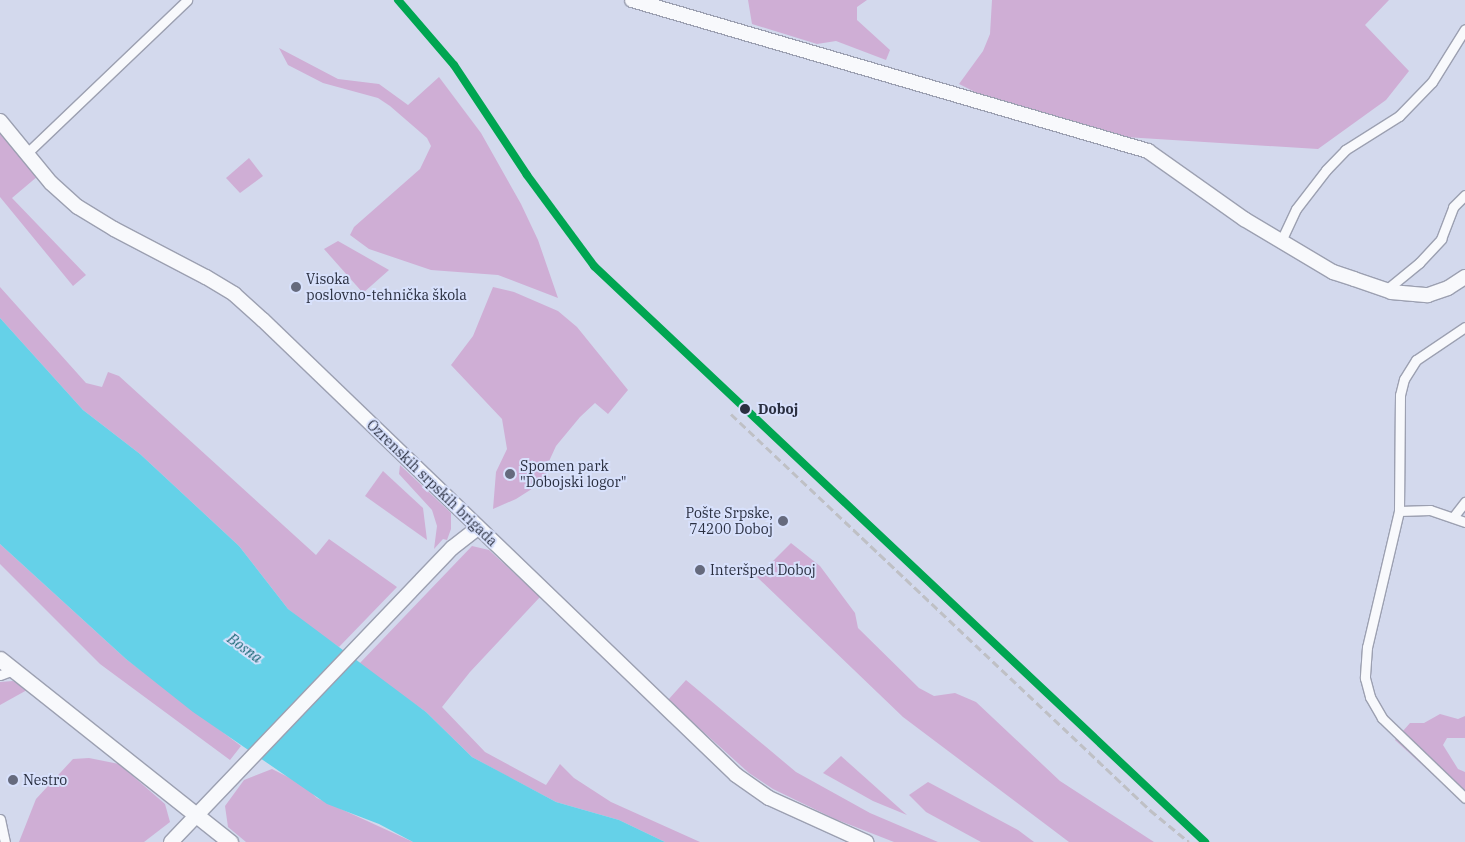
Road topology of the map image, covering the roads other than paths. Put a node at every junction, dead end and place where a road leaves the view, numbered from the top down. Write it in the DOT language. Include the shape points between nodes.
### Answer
graph roads {
  1 [pos="187,0"];
  2 [pos="632,0"];
  3 [pos="1465,29"];
  4 [pos="0,122"];
  5 [pos="26,154"];
  6 [pos="1465,195"];
  7 [pos="1281,241"];
  8 [pos="1465,277"];
  9 [pos="1386,290"];
  10 [pos="1465,327"];
  11 [pos="1465,502"];
  12 [pos="1399,511"];
  13 [pos="1454,516"];
  14 [pos="1465,522"];
  15 [pos="478,528"];
  16 [pos="0,659"];
  17 [pos="7,672"];
  18 [pos="1465,798"];
  19 [pos="196,815"];
  20 [pos="0,819"];
  21 [pos="5,842"];
  22 [pos="171,842"];
  23 [pos="230,842"];
  24 [pos="866,842"];
  1 -- 5 [label="street"];
  2 -- 7 [label="street" via="1148,151 1220,204"];
  3 -- 7 [label="street" via="1432,82 1399,116 1345,150 1326,170 1296,209"];
  4 -- 5 [label="street, Ozrenskih srpskih brigada"];
  5 -- 15 [label="street, Ozrenskih srpskih brigada" via="78,207 234,294"];
  6 -- 9 [label="street" via="1453,207 1441,239 1419,263"];
  7 -- 9 [label="street" via="1334,272"];
  8 -- 9 [label="street" via="1428,295"];
  10 -- 12 [label="street" via="1416,360 1404,378 1400,395"];
  11 -- 13 [label="street"];
  12 -- 13 [label="street" via="1430,510"];
  12 -- 18 [label="street" via="1367,647 1365,678 1382,718"];
  13 -- 14 [label="street"];
  15 -- 19 [label="street" via="452,548"];
  15 -- 24 [label="street, Ozrenskih srpskih brigada" via="736,775 769,798"];
  16 -- 17 [label="main road"];
  17 -- 19 [label="main road"];
  19 -- 22 [label="street"];
  19 -- 23 [label="main road"];
  20 -- 21 [label="street"];
}
